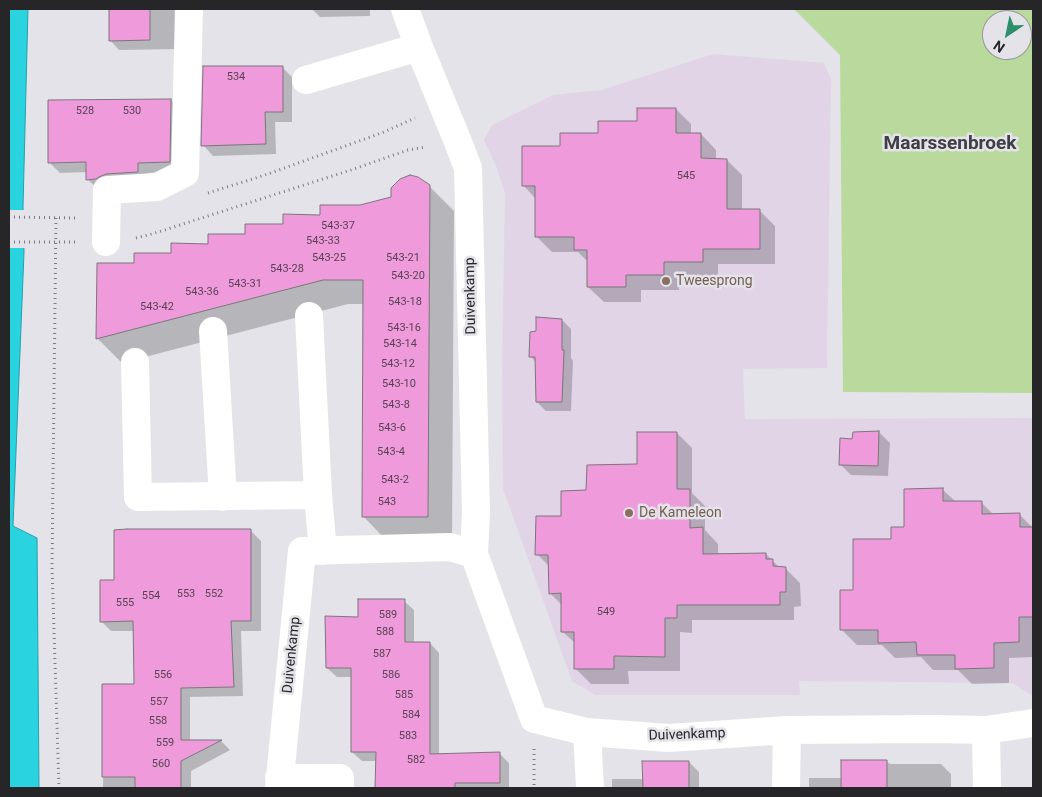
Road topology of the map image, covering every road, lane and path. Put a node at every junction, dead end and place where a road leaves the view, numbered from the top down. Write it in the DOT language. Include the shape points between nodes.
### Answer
graph roads {
  1 [pos="189,9"];
  2 [pos="405,9"];
  3 [pos="419,47"];
  4 [pos="306,80"];
  5 [pos="444,105"];
  6 [pos="458,142"];
  7 [pos="202,195"];
  8 [pos="9,217"];
  9 [pos="56,218"];
  10 [pos="106,230"];
  11 [pos="9,242"];
  12 [pos="55,242"];
  13 [pos="308,316"];
  14 [pos="213,331"];
  15 [pos="135,362"];
  16 [pos="318,495"];
  17 [pos="223,496"];
  18 [pos="323,551"];
  19 [pos="474,554"];
  20 [pos="534,719"];
  21 [pos="1033,723"];
  22 [pos="787,730"];
  23 [pos="986,730"];
  24 [pos="587,732"];
  25 [pos="279,783"];
  26 [pos="59,788"];
  27 [pos="340,788"];
  28 [pos="534,788"];
  29 [pos="590,788"];
  30 [pos="786,788"];
  31 [pos="987,788"];
  1 -- 10 [label="street" via="185,173 158,187 108,190"];
  2 -- 3 [label="street, Duivenkamp"];
  3 -- 4 [label="street"];
  3 -- 5 [label="street, Duivenkamp"];
  5 -- 6 [label="street, Duivenkamp"];
  5 -- 7 [label="path" via="384,132"];
  6 -- 10 [label="path" via="408,150 152,234 119,242"];
  6 -- 19 [label="street, Duivenkamp" via="468,168 476,502"];
  8 -- 9 [label="path"];
  9 -- 10 [label="path"];
  9 -- 12 [label="path"];
  10 -- 12 [label="path"];
  11 -- 12 [label="path"];
  12 -- 26 [label="path" via="52,567"];
  13 -- 16 [label="street"];
  14 -- 17 [label="street"];
  15 -- 17 [label="street" via="138,497"];
  16 -- 17 [label="street"];
  16 -- 18 [label="street"];
  18 -- 19 [label="street, Duivenkamp" via="450,547"];
  18 -- 25 [label="street, Duivenkamp" via="302,551"];
  19 -- 20 [label="street, Duivenkamp"];
  20 -- 24 [label="street, Duivenkamp"];
  20 -- 28 [label="path"];
  21 -- 23 [label="street, Duivenkamp"];
  22 -- 23 [label="street, Duivenkamp"];
  22 -- 24 [label="street, Duivenkamp" via="669,738"];
  22 -- 30 [label="street"];
  23 -- 31 [label="street"];
  24 -- 29 [label="street"];
  25 -- 27 [label="street, Duivenkamp" via="340,778"];
}
